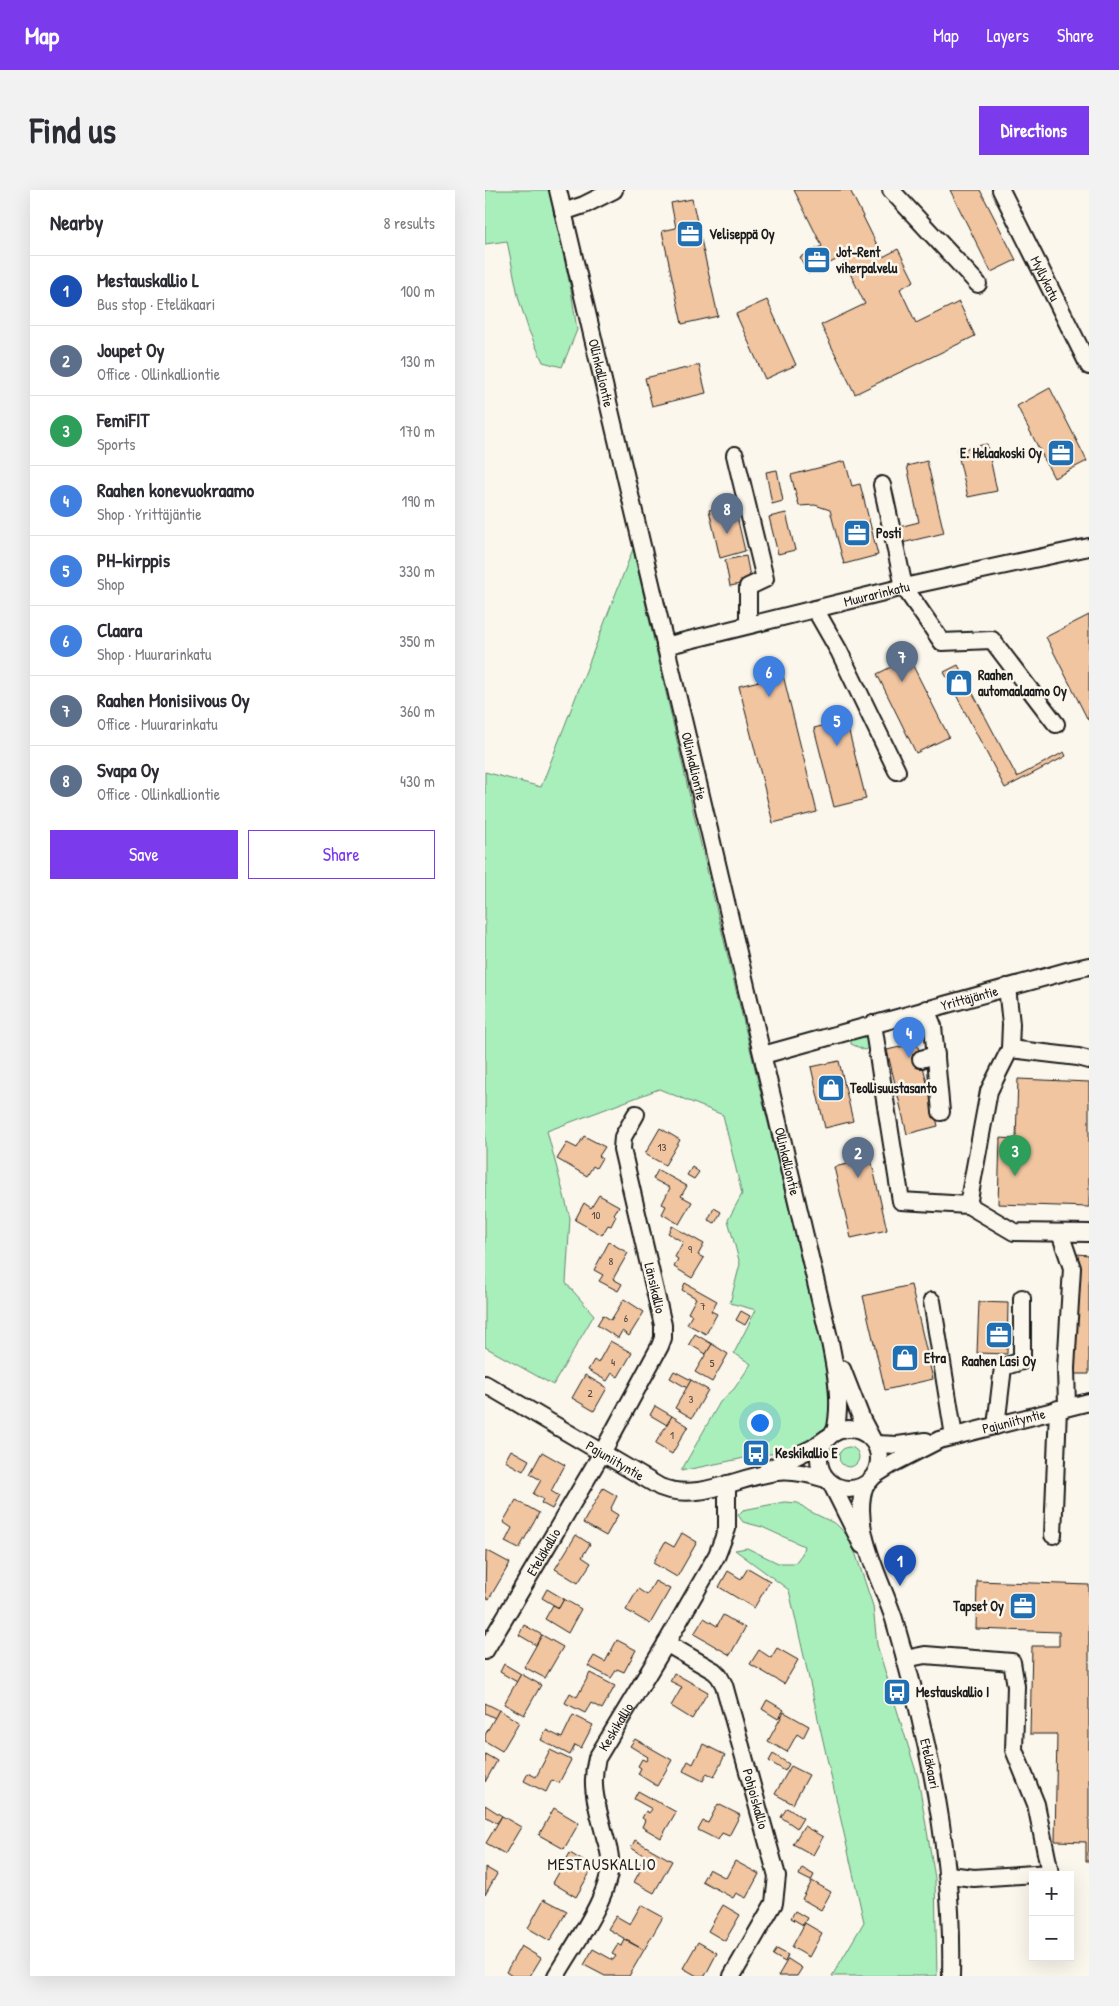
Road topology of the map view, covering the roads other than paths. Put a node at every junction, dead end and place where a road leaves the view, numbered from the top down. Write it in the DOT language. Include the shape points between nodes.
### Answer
graph roads {
  1 [pos="558,190"];
  2 [pos="615,190"];
  3 [pos="891,190"];
  4 [pos="1001,190"];
  5 [pos="563,212"];
  6 [pos="978,284"];
  7 [pos="1089,366"];
  8 [pos="735,455"];
  9 [pos="882,485"];
  10 [pos="1089,547"];
  11 [pos="904,587"];
  12 [pos="815,609"];
  13 [pos="748,625"];
  14 [pos="665,646"];
  15 [pos="1056,724"];
  16 [pos="897,772"];
  17 [pos="1089,966"];
  18 [pos="1007,987"];
  19 [pos="926,1009"];
  20 [pos="873,1024"];
  21 [pos="1010,1049"];
  22 [pos="763,1054"];
  23 [pos="1089,1060"];
  24 [pos="941,1112"];
  25 [pos="636,1114"];
  26 [pos="968,1205"];
  27 [pos="1060,1233"];
  28 [pos="1089,1233"];
  29 [pos="1022,1298"];
  30 [pos="932,1301"];
  31 [pos="830,1342"];
  32 [pos="485,1384"];
  33 [pos="1089,1402"];
  34 [pos="1063,1408"];
  35 [pos="996,1426"];
  36 [pos="831,1435"];
  37 [pos="947,1438"];
  38 [pos="874,1441"];
  39 [pos="602,1452"];
  40 [pos="757,1476"];
  41 [pos="870,1480"];
  42 [pos="828,1481"];
  43 [pos="727,1484"];
  44 [pos="1053,1535"];
  45 [pos="871,1557"];
  46 [pos="667,1643"];
  47 [pos="485,1651"];
  48 [pos="905,1660"];
  49 [pos="949,1875"];
  50 [pos="556,1976"];
  51 [pos="732,1976"];
  52 [pos="951,1976"];
  1 -- 5 [label="street, Ollinkalliontie"];
  2 -- 5 [label="street"];
  3 -- 6 [label="street"];
  4 -- 7 [label="street, Myllykatu"];
  5 -- 14 [label="street, Ollinkalliontie"];
  8 -- 13 [label="street" via="765,579 748,587"];
  9 -- 11 [label="street"];
  10 -- 11 [label="street, Muurarinkatu"];
  11 -- 12 [label="street, Muurarinkatu"];
  11 -- 15 [label="street" via="942,642 992,640"];
  12 -- 13 [label="street, Muurarinkatu"];
  12 -- 16 [label="street" via="839,651"];
  13 -- 14 [label="street, Muurarinkatu"];
  14 -- 22 [label="street, Ollinkalliontie"];
  17 -- 18 [label="street, Yrittäjäntie"];
  18 -- 19 [label="street, Yrittäjäntie"];
  18 -- 21 [label="street"];
  19 -- 20 [label="street, Yrittäjäntie"];
  19 -- 24 [label="street" via="933,1026 928,1057"];
  20 -- 22 [label="street, Yrittäjäntie"];
  20 -- 26 [label="street" via="901,1201"];
  21 -- 23 [label="street"];
  21 -- 26 [label="street" via="989,1091"];
  22 -- 31 [label="street, Ollinkalliontie"];
  25 -- 39 [label="street, Länsikallio" via="623,1137 622,1149 664,1331 660,1346"];
  26 -- 27 [label="street" via="1014,1232"];
  27 -- 28 [label="street"];
  27 -- 34 [label="street" via="1072,1268"];
  29 -- 35 [label="street" via="1023,1361 1003,1367"];
  30 -- 37 [label="street"];
  31 -- 36 [label="street, Ollinkalliontie" via="839,1409"];
  31 -- 38 [label="street, Ollinkalliontie"];
  32 -- 39 [label="street, Pajuniityntie"];
  33 -- 34 [label="street, Pajuniityntie"];
  34 -- 35 [label="street, Pajuniityntie"];
  34 -- 44 [label="street"];
  35 -- 37 [label="street, Pajuniityntie"];
  36 -- 38 [label="street" via="853,1428"];
  36 -- 40 [label="street, Pajuniityntie" via="813,1448"];
  36 -- 42 [label="street" via="819,1452 822,1473"];
  37 -- 38 [label="street, Pajuniityntie" via="898,1445"];
  37 -- 41 [label="street, Pajuniityntie" via="895,1462"];
  38 -- 41 [label="street" via="880,1462"];
  39 -- 43 [label="street, Pajuniityntie" via="669,1490 697,1492"];
  39 -- 47 [label="street, Eteläkallio"];
  40 -- 42 [label="street, Pajuniityntie" via="791,1472"];
  40 -- 43 [label="street, Pajuniityntie"];
  41 -- 42 [label="street" via="855,1489 845,1489"];
  41 -- 45 [label="street, Eteläkaari" via="861,1496 861,1516"];
  42 -- 45 [label="street, Eteläkaari"];
  43 -- 46 [label="street, Keskikallio" via="727,1529 723,1540"];
  45 -- 48 [label="street, Eteläkaari"];
  46 -- 50 [label="street, Keskikallio" via="597,1758 593,1784 611,1858 610,1872 599,1903"];
  46 -- 51 [label="street, Pohjoiskallio" via="713,1671 724,1685 777,1876 774,1903"];
  48 -- 49 [label="street, Eteläkaari" via="930,1761"];
  48 -- 49 [label="street" via="925,1655 1012,1662 1017,1686 1014,1750 1036,1804 1050,1873 973,1878"];
  49 -- 52 [label="street, Eteläkaari"];
}
